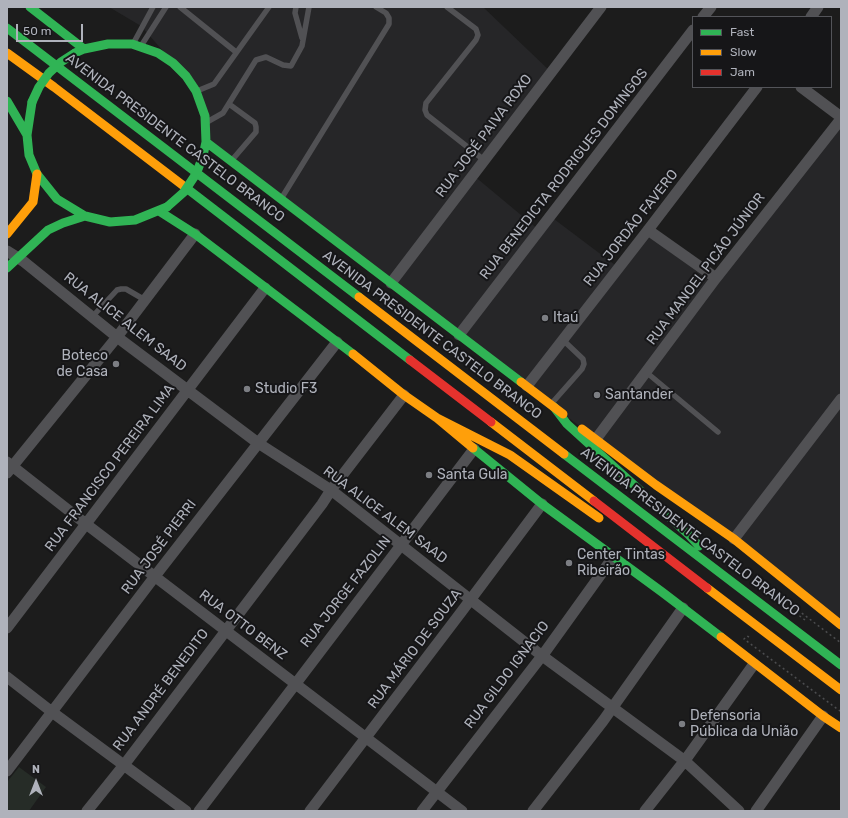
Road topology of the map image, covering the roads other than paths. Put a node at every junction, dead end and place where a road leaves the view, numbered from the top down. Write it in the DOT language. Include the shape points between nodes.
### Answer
graph roads {
  1 [pos="30,7"];
  2 [pos="153,7"];
  3 [pos="166,7"];
  4 [pos="180,7"];
  5 [pos="269,7"];
  6 [pos="296,7"];
  7 [pos="309,7"];
  8 [pos="376,7"];
  9 [pos="448,7"];
  10 [pos="601,7"];
  11 [pos="818,7"];
  12 [pos="812,16"];
  13 [pos="7,28"];
  14 [pos="692,31"];
  15 [pos="303,40"];
  16 [pos="137,45"];
  17 [pos="84,49"];
  18 [pos="236,52"];
  19 [pos="7,53"];
  20 [pos="756,88"];
  21 [pos="802,88"];
  22 [pos="196,91"];
  23 [pos="7,101"];
  24 [pos="229,104"];
  25 [pos="841,118"];
  26 [pos="205,123"];
  27 [pos="27,135"];
  28 [pos="206,142"];
  29 [pos="484,160"];
  30 [pos="231,161"];
  31 [pos="37,174"];
  32 [pos="281,199"];
  33 [pos="163,209"];
  34 [pos="85,216"];
  35 [pos="648,230"];
  36 [pos="7,234"];
  37 [pos="195,234"];
  38 [pos="7,251"];
  39 [pos="17,258"];
  40 [pos="7,268"];
  41 [pos="716,278"];
  42 [pos="391,283"];
  43 [pos="265,288"];
  44 [pos="145,300"];
  45 [pos="92,317"];
  46 [pos="459,335"];
  47 [pos="117,337"];
  48 [pos="563,340"];
  49 [pos="337,342"];
  50 [pos="646,372"];
  51 [pos="527,386"];
  52 [pos="188,390"];
  53 [pos="404,395"];
  54 [pos="841,399"];
  55 [pos="553,406"];
  56 [pos="437,418"];
  57 [pos="718,432"];
  58 [pos="596,439"];
  59 [pos="258,443"];
  60 [pos="474,449"];
  61 [pos="9,467"];
  62 [pos="331,490"];
  63 [pos="542,504"];
  64 [pos="86,524"];
  65 [pos="608,525"];
  66 [pos="734,539"];
  67 [pos="634,543"];
  68 [pos="402,545"];
  69 [pos="614,556"];
  70 [pos="155,577"];
  71 [pos="733,583"];
  72 [pos="471,599"];
  73 [pos="683,608"];
  74 [pos="738,611"];
  75 [pos="841,625"];
  76 [pos="7,628"];
  77 [pos="225,630"];
  78 [pos="541,655"];
  79 [pos="754,664"];
  80 [pos="841,664"];
  81 [pos="7,677"];
  82 [pos="295,683"];
  83 [pos="841,690"];
  84 [pos="613,707"];
  85 [pos="52,712"];
  86 [pos="823,716"];
  87 [pos="841,728"];
  88 [pos="366,738"];
  89 [pos="685,761"];
  90 [pos="124,764"];
  91 [pos="7,771"];
  92 [pos="437,792"];
  93 [pos="86,811"];
  94 [pos="186,811"];
  95 [pos="199,811"];
  96 [pos="310,811"];
  97 [pos="422,811"];
  98 [pos="462,811"];
  99 [pos="533,811"];
  100 [pos="645,811"];
  101 [pos="739,811"];
  102 [pos="756,811"];
  1 -- 17 [label="main road, AVENIDA PRESIDENTE CASTELO BRANCO"];
  2 -- 16 [label="lane"];
  3 -- 16 [label="lane"];
  4 -- 18 [label="lane"];
  5 -- 18 [label="lane"];
  6 -- 15 [label="lane"];
  7 -- 15 [label="lane"];
  8 -- 32 [label="lane" via="386,13 389,24"];
  9 -- 29 [label="lane" via="476,29 478,35 426,103 424,110"];
  10 -- 29 [label="street, RUA JOSÉ PAIVA ROXO"];
  11 -- 12 [label="street"];
  13 -- 71 [label="main road, AVENIDA PRESIDENTE CASTELO BRANCO"];
  14 -- 46 [label="street, RUA BENEDICTA RODRIGUES DOMINGOS"];
  15 -- 24 [label="lane" via="291,66 266,57 256,60"];
  16 -- 17 [label="main road" via="108,44"];
  16 -- 22 [label="main road" via="158,53 173,63"];
  17 -- 27 [label="main road, bridge" via="61,62 39,87 32,102"];
  18 -- 22 [label="lane" via="214,84"];
  19 -- 74 [label="main road"];
  20 -- 35 [label="street, RUA JORDÃO FAVERO"];
  21 -- 25 [label="street"];
  22 -- 26 [label="main road"];
  23 -- 27 [label="main road"];
  24 -- 26 [label="lane" via="223,113"];
  24 -- 30 [label="lane" via="255,123 256,127 256,132"];
  25 -- 41 [label="street, RUA MANOEL PICÃO JÚNIOR"];
  26 -- 28 [label="main road"];
  27 -- 31 [label="main road" via="29,155"];
  28 -- 30 [label="main road, AVENIDA PRESIDENTE CASTELO BRANCO"];
  28 -- 33 [label="main road, bridge" via="196,174 184,192"];
  29 -- 42 [label="street, RUA JOSÉ PAIVA ROXO"];
  30 -- 32 [label="main road, AVENIDA PRESIDENTE CASTELO BRANCO"];
  31 -- 34 [label="main road" via="57,199"];
  31 -- 36 [label="main road" via="33,202"];
  32 -- 42 [label="main road, AVENIDA PRESIDENTE CASTELO BRANCO"];
  33 -- 34 [label="main road" via="135,220 110,222"];
  33 -- 37 [label="main road"];
  34 -- 39 [label="main road" via="48,230"];
  35 -- 41 [label="street"];
  35 -- 48 [label="street, RUA JORDÃO FAVERO"];
  37 -- 43 [label="main road"];
  37 -- 44 [label="street"];
  38 -- 39 [label="street, RUA ALICE ALEM SAAD"];
  39 -- 40 [label="main road"];
  39 -- 45 [label="street, RUA ALICE ALEM SAAD"];
  41 -- 50 [label="street, RUA MANOEL PICÃO JÚNIOR"];
  42 -- 46 [label="main road, AVENIDA PRESIDENTE CASTELO BRANCO"];
  43 -- 49 [label="main road"];
  43 -- 52 [label="street, RUA FRANCISCO PEREIRA LIMA"];
  44 -- 45 [label="lane" via="126,289 117,290"];
  44 -- 47 [label="street"];
  45 -- 47 [label="street, RUA ALICE ALEM SAAD"];
  46 -- 51 [label="main road, AVENIDA PRESIDENTE CASTELO BRANCO"];
  47 -- 52 [label="street, RUA ALICE ALEM SAAD"];
  47 -- 61 [label="street"];
  48 -- 51 [label="street, RUA JORDÃO FAVERO"];
  48 -- 55 [label="lane" via="583,359 584,364"];
  49 -- 53 [label="main road"];
  49 -- 59 [label="street, RUA JOSÉ PIERRI"];
  50 -- 57 [label="lane"];
  50 -- 58 [label="street, RUA MANOEL PICÃO JÚNIOR"];
  51 -- 55 [label="main road, AVENIDA PRESIDENTE CASTELO BRANCO"];
  52 -- 59 [label="street, RUA ALICE ALEM SAAD"];
  52 -- 64 [label="street, RUA FRANCISCO PEREIRA LIMA"];
  53 -- 56 [label="main road"];
  53 -- 62 [label="street, RUA ANDRÉ BENEDITO"];
  54 -- 66 [label="street"];
  55 -- 58 [label="main road, AVENIDA PRESIDENTE CASTELO BRANCO"];
  55 -- 71 [label="main road" via="567,424 689,535"];
  56 -- 60 [label="main road"];
  56 -- 65 [label="main road" via="510,455"];
  58 -- 66 [label="main road, AVENIDA PRESIDENTE CASTELO BRANCO" via="656,485"];
  59 -- 62 [label="street, RUA ALICE ALEM SAAD"];
  59 -- 70 [label="street, RUA JOSÉ PIERRI"];
  60 -- 63 [label="main road"];
  60 -- 68 [label="street, RUA JORGE FAZOLIN"];
  61 -- 64 [label="street, RUA OTTO BENZ"];
  62 -- 68 [label="street, RUA ALICE ALEM SAAD"];
  62 -- 77 [label="street, RUA ANDRÉ BENEDITO"];
  63 -- 69 [label="main road"];
  63 -- 72 [label="street, RUA MÁRIO DE SOUZA"];
  64 -- 70 [label="street, RUA OTTO BENZ"];
  64 -- 76 [label="street, RUA FRANCISCO PEREIRA LIMA"];
  66 -- 75 [label="main road, AVENIDA PRESIDENTE CASTELO BRANCO"];
  67 -- 74 [label="main road"];
  68 -- 72 [label="street, RUA ALICE ALEM SAAD"];
  68 -- 82 [label="street, RUA JORGE FAZOLIN"];
  69 -- 73 [label="main road"];
  69 -- 78 [label="street, RUA GILDO IGNACIO"];
  70 -- 77 [label="street, RUA OTTO BENZ"];
  70 -- 85 [label="street, RUA JOSÉ PIERRI"];
  71 -- 80 [label="main road, AVENIDA PRESIDENTE CASTELO BRANCO"];
  72 -- 78 [label="street, RUA ALICE ALEM SAAD"];
  72 -- 88 [label="street, RUA MÁRIO DE SOUZA"];
  73 -- 79 [label="main road"];
  73 -- 84 [label="street"];
  74 -- 83 [label="main road"];
  77 -- 82 [label="street, RUA OTTO BENZ"];
  77 -- 90 [label="street, RUA ANDRÉ BENEDITO"];
  78 -- 84 [label="street, RUA ALICE ALEM SAAD"];
  78 -- 92 [label="street, RUA GILDO IGNACIO"];
  79 -- 86 [label="main road"];
  79 -- 89 [label="street"];
  81 -- 85 [label="street"];
  82 -- 88 [label="street, RUA OTTO BENZ"];
  82 -- 95 [label="street, RUA JORGE FAZOLIN"];
  84 -- 89 [label="street, RUA ALICE ALEM SAAD"];
  84 -- 99 [label="street"];
  85 -- 90 [label="street"];
  85 -- 91 [label="street, RUA JOSÉ PIERRI"];
  86 -- 87 [label="main road"];
  86 -- 102 [label="street"];
  88 -- 92 [label="street, RUA OTTO BENZ"];
  88 -- 96 [label="street, RUA MÁRIO DE SOUZA"];
  89 -- 100 [label="street"];
  89 -- 101 [label="street, RUA ALICE ALEM SAAD"];
  90 -- 93 [label="street, RUA ANDRÉ BENEDITO"];
  90 -- 94 [label="street"];
  92 -- 97 [label="street, RUA GILDO IGNACIO"];
  92 -- 98 [label="street, RUA OTTO BENZ"];
}
